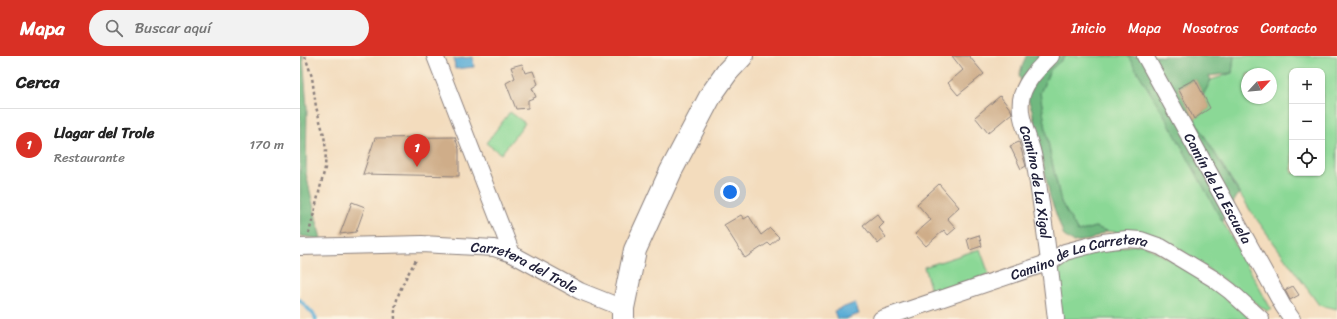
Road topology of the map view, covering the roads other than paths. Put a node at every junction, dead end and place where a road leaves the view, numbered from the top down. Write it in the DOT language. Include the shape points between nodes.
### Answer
graph roads {
  1 [pos="435,56"];
  2 [pos="742,56"];
  3 [pos="1051,56"];
  4 [pos="1145,56"];
  5 [pos="303,247"];
  6 [pos="512,254"];
  7 [pos="1050,262"];
  8 [pos="623,313"];
  9 [pos="881,319"];
  10 [pos="1056,319"];
  11 [pos="1261,319"];
  12 [pos="1292,319"];
  1 -- 6 [label="street"];
  2 -- 8 [label="highway" via="712,95 671,171 635,250"];
  3 -- 7 [label="street, Camino de La Xigal" via="1031,77 1022,95 1021,115 1034,157"];
  4 -- 12 [label="street, Camín de La Escuela"];
  5 -- 6 [label="street, Carretera del Trole" via="422,244 494,248"];
  6 -- 8 [label="street, Carretera del Trole"];
  7 -- 9 [label="street, Camino de La Carretera"];
  7 -- 10 [label="street, Camino de La Xigal"];
  7 -- 11 [label="street, Camino de La Carretera" via="1065,252 1103,242 1141,240 1161,247 1214,279"];
}
